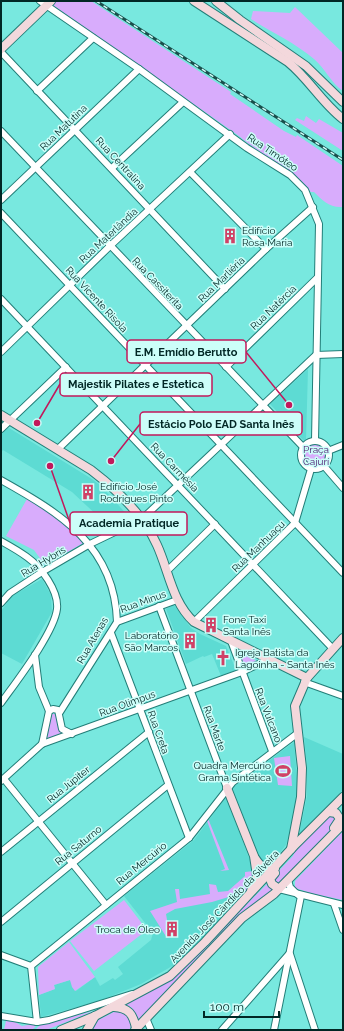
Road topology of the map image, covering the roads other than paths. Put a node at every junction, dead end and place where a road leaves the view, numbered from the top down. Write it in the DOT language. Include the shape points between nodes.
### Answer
graph roads {
  1 [pos="194,1"];
  2 [pos="216,1"];
  3 [pos="46,3"];
  4 [pos="93,38"];
  5 [pos="1,50"];
  6 [pos="138,69"];
  7 [pos="37,91"];
  8 [pos="332,93"];
  9 [pos="343,98"];
  10 [pos="183,102"];
  11 [pos="343,102"];
  12 [pos="343,119"];
  13 [pos="76,129"];
  14 [pos="1,131"];
  15 [pos="230,134"];
  16 [pos="36,167"];
  17 [pos="112,168"];
  18 [pos="190,172"];
  19 [pos="1,200"];
  20 [pos="313,207"];
  21 [pos="150,210"];
  22 [pos="1,213"];
  23 [pos="110,246"];
  24 [pos="266,249"];
  25 [pos="317,278"];
  26 [pos="70,286"];
  27 [pos="224,289"];
  28 [pos="1,299"];
  29 [pos="28,327"];
  30 [pos="187,327"];
  31 [pos="1,352"];
  32 [pos="343,354"];
  33 [pos="316,355"];
  34 [pos="146,366"];
  35 [pos="66,367"];
  36 [pos="226,367"];
  37 [pos="262,405"];
  38 [pos="103,407"];
  39 [pos="1,414"];
  40 [pos="11,420"];
  41 [pos="1,428"];
  42 [pos="315,441"];
  43 [pos="221,444"];
  44 [pos="343,445"];
  45 [pos="303,447"];
  46 [pos="58,449"];
  47 [pos="328,451"];
  48 [pos="324,466"];
  49 [pos="311,469"];
  50 [pos="1,480"];
  51 [pos="178,485"];
  52 [pos="343,488"];
  53 [pos="142,519"];
  54 [pos="295,523"];
  55 [pos="216,524"];
  56 [pos="1,541"];
  57 [pos="90,544"];
  58 [pos="254,564"];
  59 [pos="167,571"];
  60 [pos="42,572"];
  61 [pos="343,573"];
  62 [pos="177,600"];
  63 [pos="1,603"];
  64 [pos="160,606"];
  65 [pos="117,622"];
  66 [pos="194,622"];
  67 [pos="111,633"];
  68 [pos="343,638"];
  69 [pos="231,640"];
  70 [pos="334,649"];
  71 [pos="35,655"];
  72 [pos="269,659"];
  73 [pos="242,672"];
  74 [pos="306,680"];
  75 [pos="191,690"];
  76 [pos="343,696"];
  77 [pos="1,703"];
  78 [pos="141,709"];
  79 [pos="49,711"];
  80 [pos="60,712"];
  81 [pos="148,732"];
  82 [pos="298,733"];
  83 [pos="72,734"];
  84 [pos="42,744"];
  85 [pos="272,751"];
  86 [pos="2,780"];
  87 [pos="168,785"];
  88 [pos="227,788"];
  89 [pos="343,797"];
  90 [pos="329,812"];
  91 [pos="38,821"];
  92 [pos="343,824"];
  93 [pos="189,838"];
  94 [pos="324,843"];
  95 [pos="291,850"];
  96 [pos="1,852"];
  97 [pos="254,856"];
  98 [pos="72,863"];
  99 [pos="275,868"];
  100 [pos="288,880"];
  101 [pos="279,889"];
  102 [pos="249,896"];
  103 [pos="300,896"];
  104 [pos="106,904"];
  105 [pos="334,904"];
  106 [pos="343,905"];
  107 [pos="1,922"];
  108 [pos="343,930"];
  109 [pos="290,953"];
  110 [pos="1,955"];
  111 [pos="31,966"];
  112 [pos="136,995"];
  113 [pos="113,1007"];
  114 [pos="1,1016"];
  115 [pos="95,1016"];
  116 [pos="146,1018"];
  117 [pos="37,1022"];
  118 [pos="135,1029"];
  119 [pos="61,1030"];
  120 [pos="87,1030"];
  121 [pos="151,1030"];
  122 [pos="222,1030"];
  123 [pos="274,1030"];
  124 [pos="315,1030"];
  1 -- 12 [label="main road" via="297,69 332,111"];
  2 -- 8 [label="main road" via="306,66"];
  3 -- 4 [label="street, Rua Timóteo"];
  3 -- 5 [label="main road"];
  4 -- 6 [label="street, Rua Timóteo"];
  4 -- 7 [label="street"];
  5 -- 7 [label="street, Rua Centralina"];
  6 -- 10 [label="street, Rua Timóteo"];
  6 -- 13 [label="street, Rua Matutina"];
  7 -- 13 [label="street, Rua Centralina"];
  8 -- 9 [label="main road"];
  8 -- 11 [label="main road"];
  10 -- 15 [label="street, Rua Timóteo"];
  10 -- 17 [label="street"];
  13 -- 16 [label="street, Rua Matutina"];
  13 -- 17 [label="street, Rua Centralina"];
  14 -- 16 [label="street, Rua Cassiterita"];
  15 -- 18 [label="street, Rua Materlândia"];
  15 -- 20 [label="street, Rua Timóteo" via="299,182"];
  16 -- 19 [label="street, Rua Matutina"];
  16 -- 23 [label="street, Rua Cassiterita"];
  17 -- 21 [label="street, Rua Centralina"];
  18 -- 21 [label="street, Rua Materlândia"];
  18 -- 24 [label="street"];
  20 -- 24 [label="street, Rua Marliéria"];
  20 -- 25 [label="street, Rua Timóteo" via="319,224"];
  21 -- 23 [label="street, Rua Materlândia"];
  21 -- 27 [label="street, Rua Centralina"];
  22 -- 26 [label="street, Rua Vicente Risola"];
  23 -- 26 [label="street, Rua Materlândia"];
  23 -- 30 [label="street, Rua Cassiterita"];
  24 -- 27 [label="street, Rua Marliéria"];
  25 -- 33 [label="street, Rua Timóteo"];
  25 -- 36 [label="street, Rua Natércia"];
  26 -- 29 [label="street, Rua Materlândia"];
  26 -- 34 [label="street, Rua Vicente Risola"];
  27 -- 30 [label="street, Rua Marliéria"];
  28 -- 29 [label="street, Rua Carmésia"];
  29 -- 31 [label="street, Rua Materlândia"];
  29 -- 35 [label="street, Rua Carmésia"];
  30 -- 34 [label="street, Rua Marliéria"];
  30 -- 36 [label="street, Rua Cassiterita"];
  32 -- 33 [label="street"];
  33 -- 37 [label="street, Rua Hybris"];
  33 -- 42 [label="street, Rua Timóteo"];
  34 -- 38 [label="street, Rua Marliéria"];
  34 -- 43 [label="street, Rua Vicente Risola"];
  35 -- 38 [label="street, Rua Carmésia"];
  35 -- 40 [label="street"];
  36 -- 37 [label="street, Rua Cassiterita"];
  37 -- 43 [label="street, Rua Hybris"];
  37 -- 45 [label="street, Rua Cassiterita"];
  38 -- 46 [label="street, Rua Marliéria"];
  38 -- 51 [label="street, Rua Carmésia"];
  39 -- 40 [label="main road"];
  40 -- 41 [label="street"];
  40 -- 46 [label="main road"];
  42 -- 45 [label="street"];
  42 -- 47 [label="street" via="323,444"];
  43 -- 51 [label="street, Rua Hybris"];
  43 -- 54 [label="street, Rua Vicente Risola"];
  44 -- 47 [label="street"];
  45 -- 49 [label="street" via="300,455 302,462"];
  46 -- 53 [label="main road" via="102,479"];
  47 -- 48 [label="street" via="328,459"];
  48 -- 49 [label="street" via="316,470"];
  48 -- 52 [label="street"];
  49 -- 54 [label="street, Rua Manhuaçu"];
  50 -- 57 [label="street, Rua Atenas" via="63,518"];
  51 -- 53 [label="street, Rua Hybris"];
  51 -- 55 [label="street, Rua Carmésia"];
  53 -- 57 [label="street, Rua Hybris"];
  53 -- 59 [label="main road" via="157,544"];
  54 -- 58 [label="street, Rua Manhuaçu"];
  54 -- 61 [label="street, Rua Vicente Risola"];
  55 -- 58 [label="street, Rua Carmésia"];
  55 -- 59 [label="street"];
  56 -- 60 [label="street" via="28,557"];
  57 -- 60 [label="street, Rua Hybris"];
  57 -- 65 [label="street, Rua Atenas" via="100,559 111,586"];
  58 -- 66 [label="street, Rua Manhuaçu"];
  58 -- 70 [label="street, Rua Carmésia"];
  59 -- 62 [label="main road"];
  60 -- 63 [label="street, Rua Hybris" via="10,593"];
  60 -- 71 [label="street" via="51,587 57,607"];
  62 -- 64 [label="street, Rua Minus"];
  62 -- 66 [label="main road"];
  64 -- 65 [label="street, Rua Minus"];
  64 -- 75 [label="street, Rua Marte"];
  65 -- 67 [label="street, Rua Atenas"];
  66 -- 69 [label="main road"];
  67 -- 78 [label="street, Rua Creta"];
  67 -- 80 [label="street, Rua Atenas"];
  68 -- 70 [label="main road"];
  69 -- 72 [label="main road"];
  69 -- 73 [label="street, Rua Vulcano"];
  70 -- 74 [label="main road"];
  71 -- 77 [label="street"];
  71 -- 79 [label="street" via="39,686"];
  72 -- 73 [label="street, Rua Olimpus"];
  72 -- 74 [label="main road"];
  73 -- 75 [label="street, Rua Olimpus"];
  73 -- 85 [label="street, Rua Vulcano"];
  74 -- 76 [label="street"];
  74 -- 82 [label="main road" via="295,706"];
  75 -- 78 [label="street, Rua Olimpus"];
  75 -- 88 [label="street, Rua Marte"];
  78 -- 81 [label="street, Rua Creta"];
  78 -- 83 [label="street, Rua Olimpus"];
  79 -- 80 [label="street" via="57,709"];
  79 -- 84 [label="street"];
  80 -- 83 [label="street" via="61,727 64,732"];
  81 -- 87 [label="street, Rua Creta"];
  81 -- 91 [label="street, Rua Júpiter"];
  82 -- 85 [label="street, Rua Mercúrio"];
  82 -- 95 [label="main road" via="302,797"];
  83 -- 84 [label="street, Rua Olimpus"];
  84 -- 86 [label="street, Rua Olimpus"];
  85 -- 88 [label="street, Rua Mercúrio"];
  86 -- 91 [label="street"];
  87 -- 93 [label="street, Rua Creta"];
  87 -- 98 [label="street, Rua Saturno"];
  88 -- 93 [label="street, Rua Mercúrio"];
  88 -- 97 [label="main road, Rua Marte" via="245,825"];
  89 -- 90 [label="main road, Avenida José Cândido da Silveira"];
  90 -- 94 [label="main road" via="336,813 340,819 324,838"];
  90 -- 95 [label="main road, Avenida José Cândido da Silveira"];
  91 -- 96 [label="street, Rua Júpiter"];
  91 -- 98 [label="street"];
  92 -- 94 [label="main road, Avenida José Cândido da Silveira"];
  93 -- 104 [label="street, Rua Mercúrio"];
  94 -- 100 [label="main road, Avenida José Cândido da Silveira"];
  95 -- 99 [label="main road, Avenida José Cândido da Silveira"];
  95 -- 101 [label="main road" via="288,858 270,879"];
  97 -- 99 [label="main road, Rua Marte" via="262,867"];
  97 -- 102 [label="main road, Rua Marte" via="257,876"];
  98 -- 104 [label="street"];
  98 -- 107 [label="street, Rua Saturno"];
  99 -- 102 [label="main road, Avenida José Cândido da Silveira"];
  100 -- 101 [label="main road, Avenida José Cândido da Silveira"];
  100 -- 103 [label="street" via="290,887"];
  101 -- 103 [label="street"];
  101 -- 116 [label="main road, Avenida José Cândido da Silveira" via="242,918"];
  102 -- 112 [label="main road, Avenida José Cândido da Silveira" via="176,971"];
  103 -- 105 [label="street"];
  103 -- 109 [label="street"];
  104 -- 111 [label="street, Rua Mercúrio"];
  105 -- 106 [label="street"];
  105 -- 108 [label="street"];
  109 -- 122 [label="street"];
  109 -- 123 [label="street"];
  109 -- 124 [label="street"];
  110 -- 111 [label="street"];
  111 -- 117 [label="street"];
  112 -- 113 [label="main road, Avenida José Cândido da Silveira"];
  112 -- 117 [label="street" via="130,994"];
  113 -- 115 [label="main road, Avenida José Cândido da Silveira"];
  113 -- 118 [label="main road" via="128,1010 132,1014"];
  114 -- 117 [label="street"];
  115 -- 119 [label="main road, Avenida José Cândido da Silveira"];
  115 -- 120 [label="main road"];
  116 -- 118 [label="main road, Avenida José Cândido da Silveira"];
  116 -- 121 [label="street"];
}
